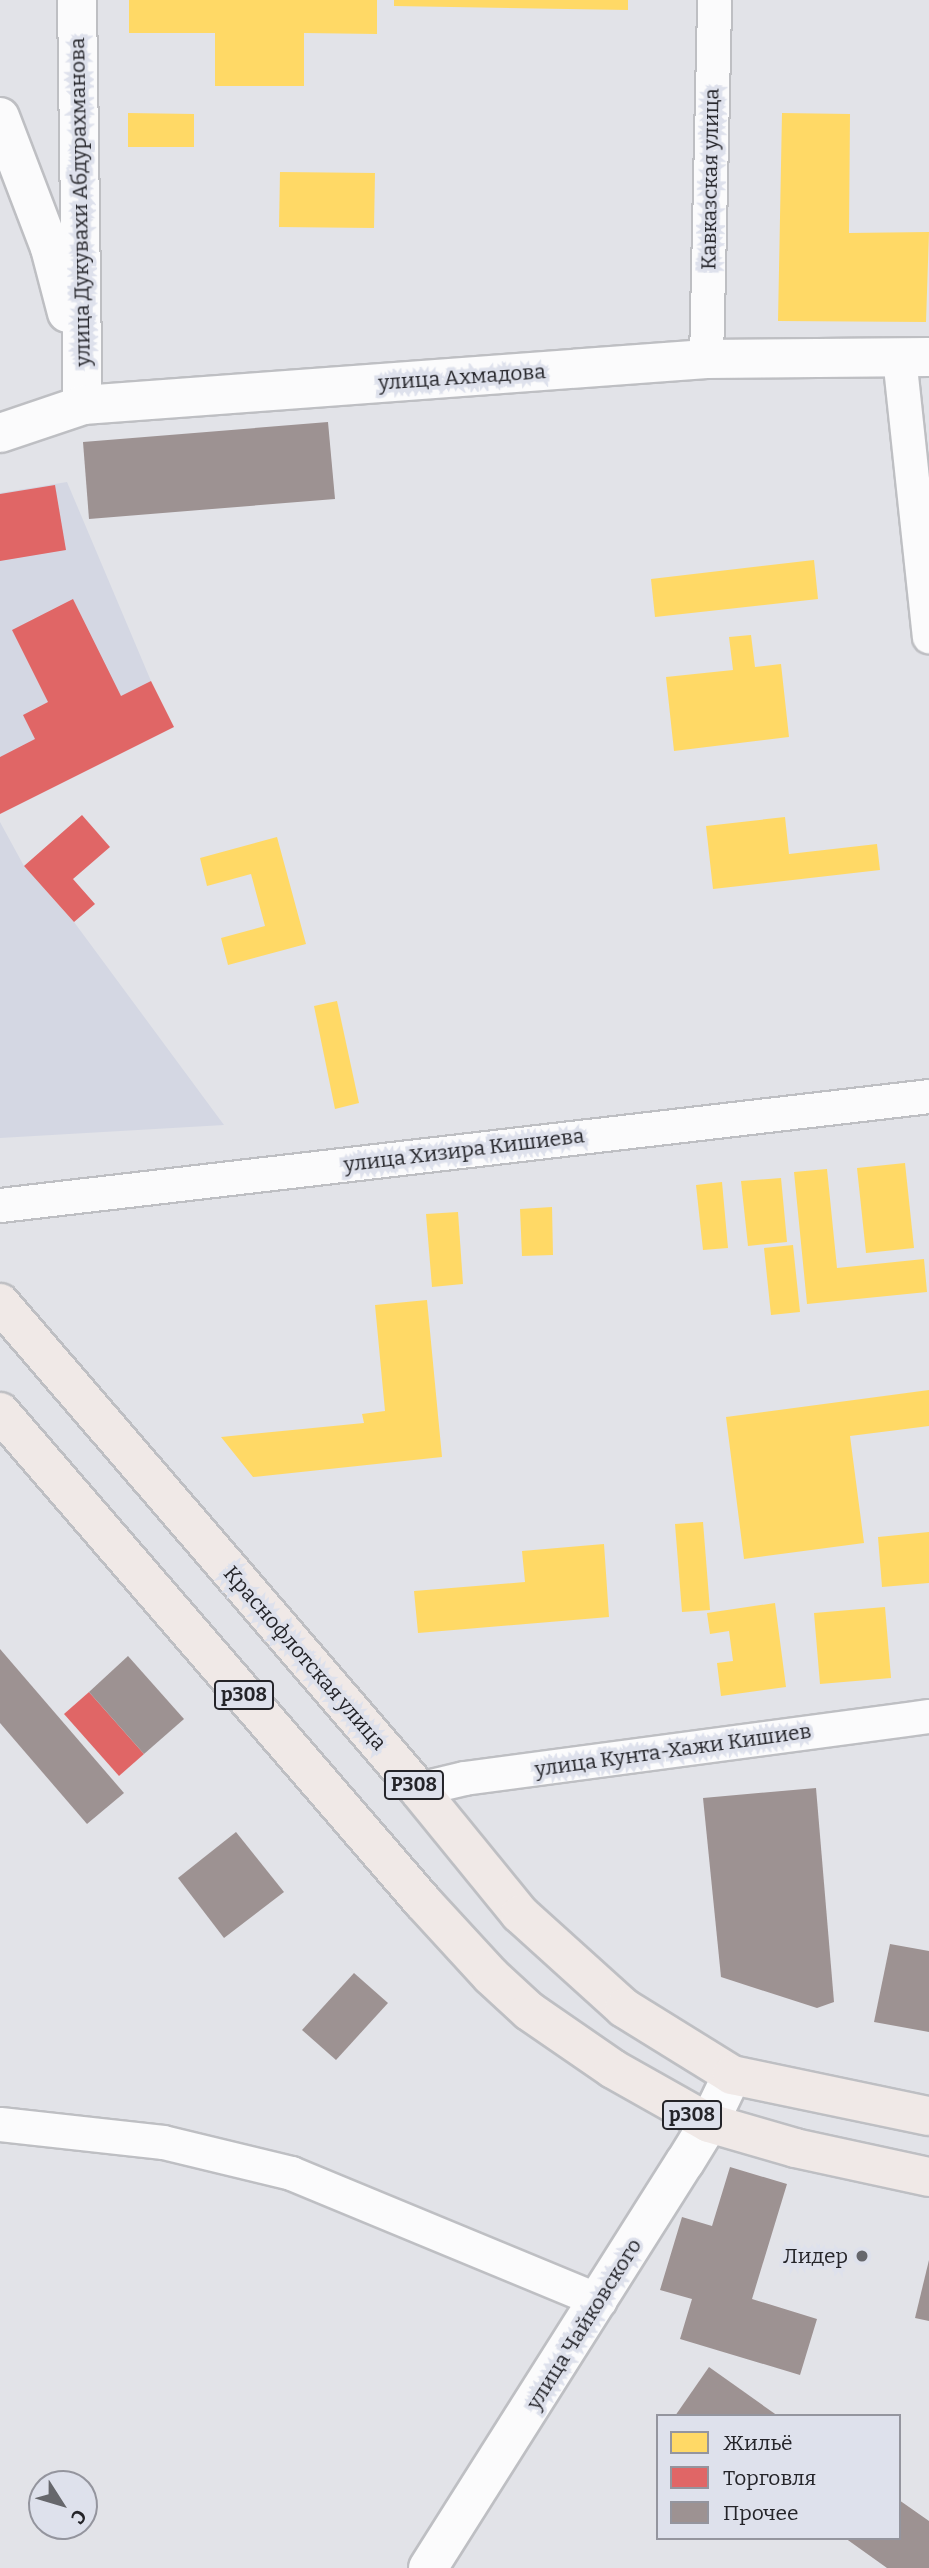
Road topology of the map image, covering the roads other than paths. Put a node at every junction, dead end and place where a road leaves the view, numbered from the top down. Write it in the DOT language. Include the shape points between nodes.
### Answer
graph roads {
  1 [pos="77,0"];
  2 [pos="714,0"];
  3 [pos="0,117"];
  4 [pos="914,357"];
  5 [pos="706,359"];
  6 [pos="83,405"];
  7 [pos="0,433"];
  8 [pos="929,636"];
  9 [pos="929,1096"];
  10 [pos="0,1205"];
  11 [pos="0,1303"];
  12 [pos="0,1412"];
  13 [pos="929,1716"];
  14 [pos="418,1789"];
  15 [pos="732,2075"];
  16 [pos="929,2116"];
  17 [pos="709,2123"];
  18 [pos="0,2124"];
  19 [pos="929,2177"];
  20 [pos="600,2301"];
  21 [pos="428,2568"];
  1 -- 6 [label="street, улица Дукувахи Абдурахманова"];
  2 -- 5 [label="street, Кавказская улица"];
  3 -- 6 [label="street" via="50,248"];
  4 -- 5 [label="street, улица Ахмадова"];
  4 -- 8 [label="street"];
  5 -- 6 [label="street, улица Ахмадова"];
  6 -- 7 [label="street, улица Ахмадова"];
  9 -- 10 [label="street, улица Хизира Кишиева"];
  11 -- 14 [label="main road, Краснофлотская улица / P308"];
  12 -- 17 [label="main road, p308" via="491,1976 573,2045"];
  13 -- 14 [label="street, улица Кунта-Хажи Кишиев" via="464,1778"];
  14 -- 15 [label="main road, Краснофлотская улица / P308" via="520,1914 624,2008"];
  15 -- 16 [label="main road, Краснофлотская улица / P308"];
  15 -- 17 [label="street, улица Чайковского"];
  17 -- 19 [label="main road, p308" via="795,2148"];
  17 -- 20 [label="street, улица Чайковского"];
  18 -- 20 [label="street" via="163,2143 291,2173"];
  20 -- 21 [label="street, улица Чайковского"];
}
